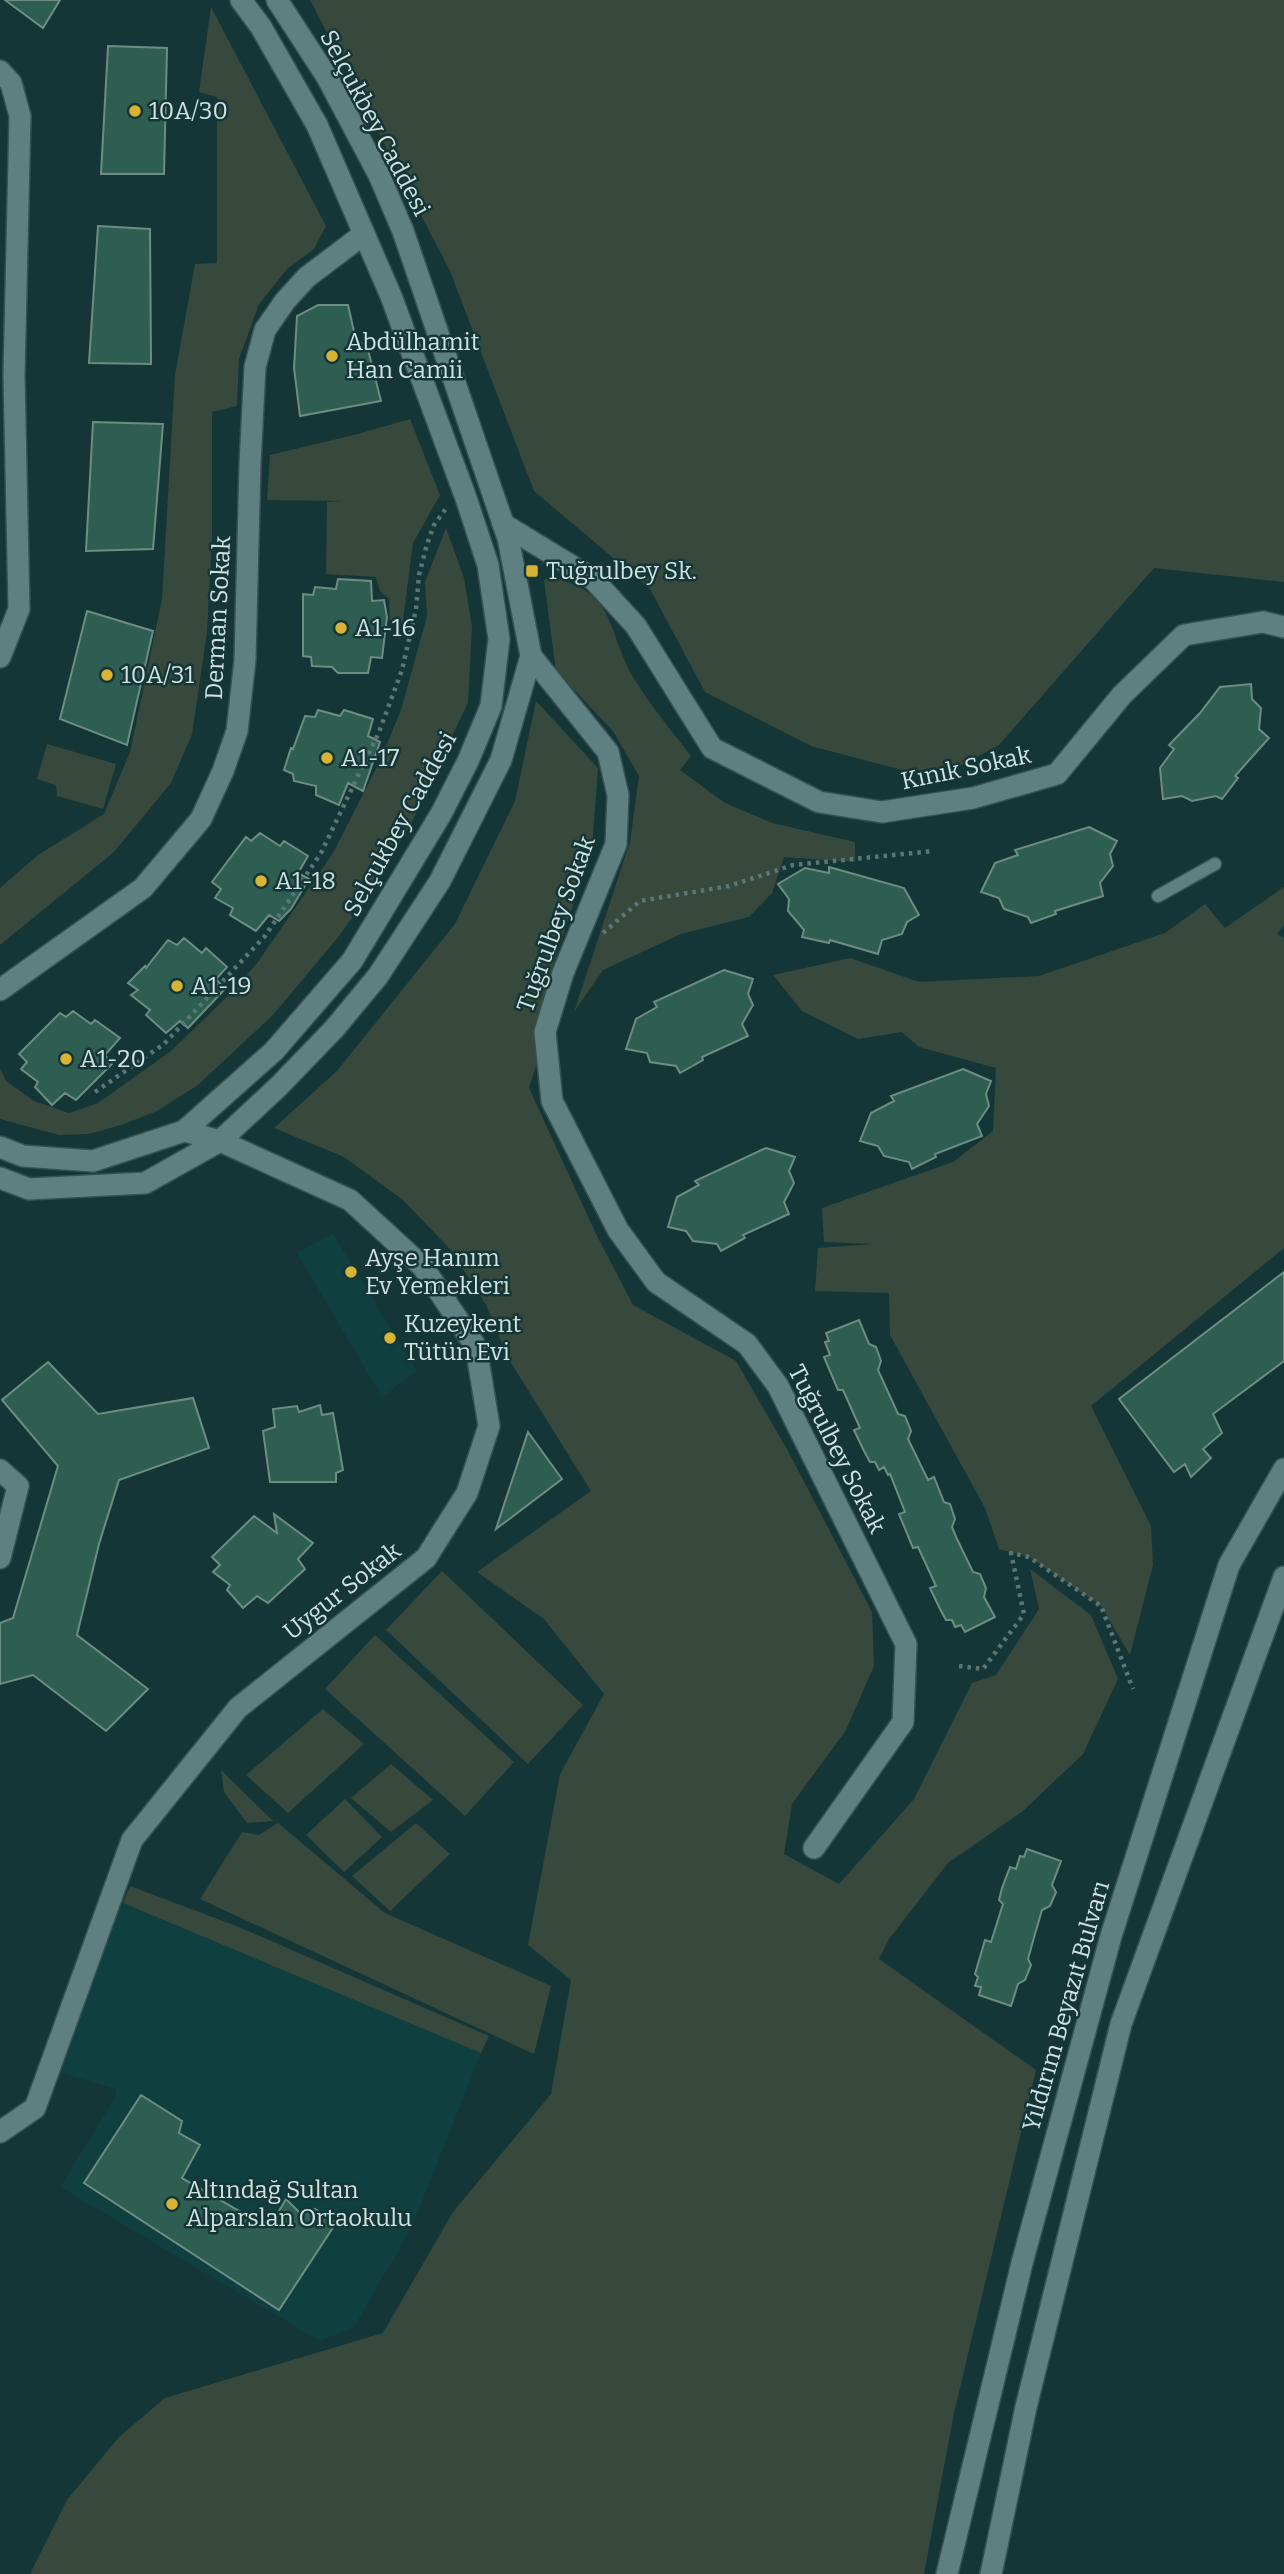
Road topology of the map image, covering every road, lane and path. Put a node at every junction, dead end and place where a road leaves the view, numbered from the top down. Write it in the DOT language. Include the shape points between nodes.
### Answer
graph roads {
  1 [pos="241,0"];
  2 [pos="277,0"];
  3 [pos="0,71"];
  4 [pos="364,234"];
  5 [pos="491,489"];
  6 [pos="465,496"];
  7 [pos="503,524"];
  8 [pos="1284,627"];
  9 [pos="531,656"];
  10 [pos="0,657"];
  11 [pos="934,851"];
  12 [pos="1215,864"];
  13 [pos="1158,896"];
  14 [pos="599,936"];
  15 [pos="0,990"];
  16 [pos="94,1092"];
  17 [pos="184,1132"];
  18 [pos="220,1140"];
  19 [pos="0,1147"];
  20 [pos="0,1178"];
  21 [pos="1284,1469"];
  22 [pos="0,1470"];
  23 [pos="0,1558"];
  24 [pos="1284,1577"];
  25 [pos="959,1665"];
  26 [pos="1133,1689"];
  27 [pos="814,1847"];
  28 [pos="0,2132"];
  29 [pos="947,2574"];
  30 [pos="991,2574"];
  1 -- 4 [label="street, Selçukbey Caddesi" via="317,125"];
  2 -- 5 [label="street, Selçukbey Caddesi" via="327,77 394,209"];
  3 -- 10 [label="street" via="11,83 20,116 14,375 19,609"];
  4 -- 6 [label="street, Selçukbey Caddesi"];
  4 -- 15 [label="street, Derman Sokak" via="307,277 265,330 255,368 245,660 237,731 201,819 143,888"];
  5 -- 6 [label="street"];
  5 -- 7 [label="street, Selçukbey Caddesi"];
  6 -- 16 [label="path" via="444,509 434,525 419,575 402,670 379,732 321,853 265,936 164,1044"];
  6 -- 17 [label="street, Selçukbey Caddesi" via="488,565 499,639 491,706 468,761 352,961 274,1051"];
  7 -- 8 [label="street, Kınık Sokak" via="593,579 636,626 712,748 819,802 882,812 973,799 1057,774 1122,695 1184,635 1263,622"];
  7 -- 9 [label="street, Selçukbey Caddesi"];
  9 -- 18 [label="street, Selçukbey Caddesi" via="501,760 440,881 378,976 334,1029"];
  9 -- 27 [label="street, Tuğrulbey Sokak" via="608,752 618,795 616,844 563,973 545,1032 552,1101 618,1230 656,1282 747,1343 778,1386 906,1644 903,1722"];
  11 -- 14 [label="path" via="793,865 729,887 640,901"];
  12 -- 13 [label="lane"];
  17 -- 18 [label="street, Uygur Sokak"];
  17 -- 19 [label="street, Selçukbey Caddesi" via="93,1161 23,1156"];
  18 -- 20 [label="street, Selçukbey Caddesi" via="145,1183 29,1189"];
  18 -- 28 [label="street, Uygur Sokak" via="351,1200 423,1267 476,1347 489,1426 467,1493 426,1558 237,1707 132,1840 35,2108"];
  21 -- 29 [label="street, Yıldırım Beyazıt Bulvarı" via="1229,1565 1111,1936 1022,2263"];
  22 -- 23 [label="street" via="18,1486"];
  24 -- 30 [label="street" via="1121,2024 1026,2407"];
  25 -- 26 [label="path" via="983,1669 1024,1614 1011,1553 1029,1556 1101,1606"];
}
